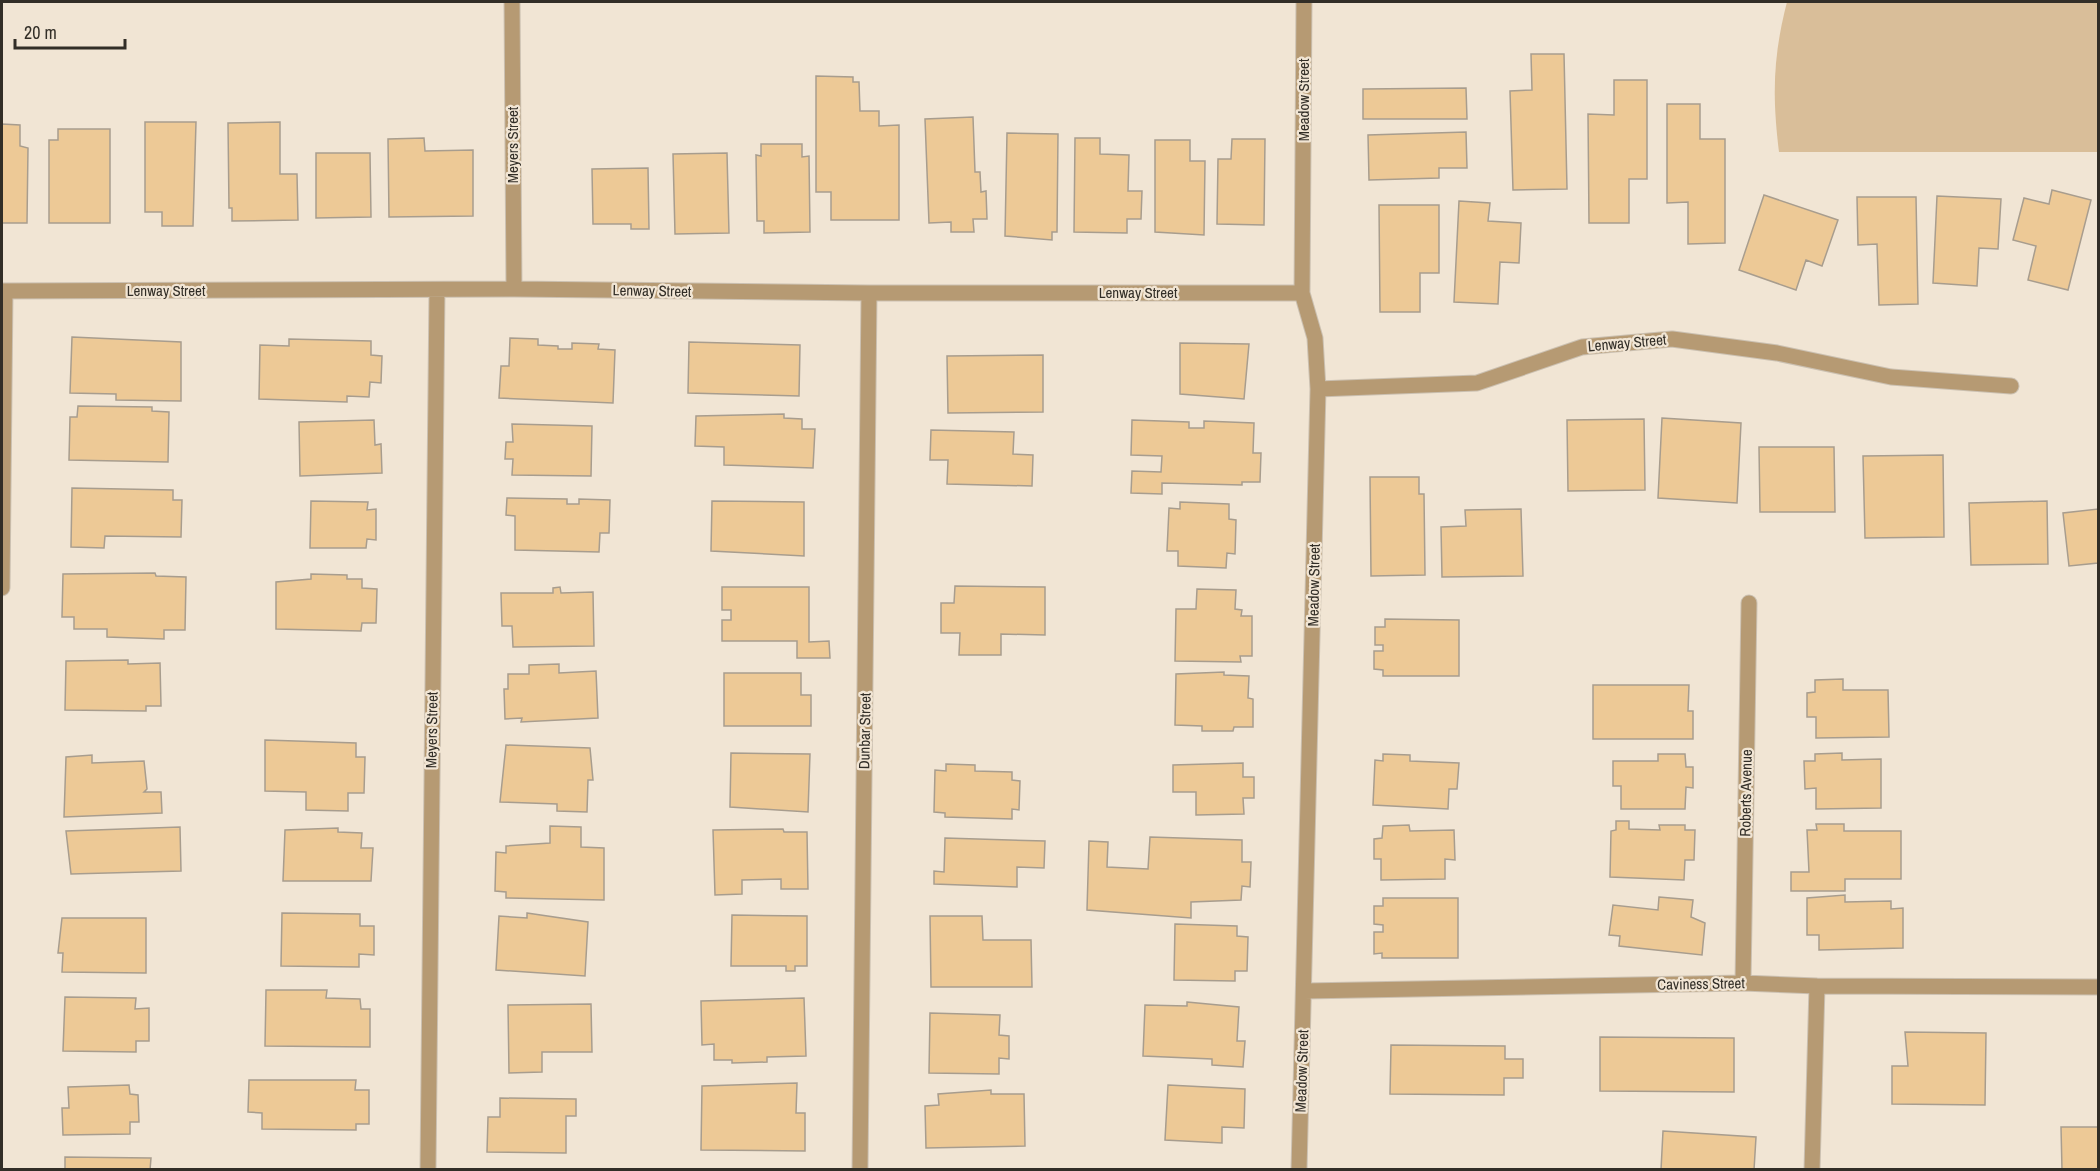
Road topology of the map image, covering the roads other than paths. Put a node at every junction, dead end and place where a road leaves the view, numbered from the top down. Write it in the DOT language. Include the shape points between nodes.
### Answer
graph roads {
  1 [pos="512,2"];
  2 [pos="1304,2"];
  3 [pos="514,289"];
  4 [pos="437,290"];
  5 [pos="3,291"];
  6 [pos="869,293"];
  7 [pos="1302,293"];
  8 [pos="2011,386"];
  9 [pos="1318,389"];
  10 [pos="2,588"];
  11 [pos="1749,603"];
  12 [pos="1743,983"];
  13 [pos="1817,986"];
  14 [pos="2098,987"];
  15 [pos="1304,991"];
  16 [pos="428,1170"];
  17 [pos="860,1170"];
  18 [pos="1299,1170"];
  19 [pos="1812,1170"];
  1 -- 3 [label="street, Meyers Street"];
  2 -- 7 [label="street, Meadow Street"];
  3 -- 4 [label="street, Lenway Street"];
  3 -- 6 [label="street, Lenway Street"];
  4 -- 5 [label="street, Lenway Street"];
  4 -- 16 [label="street, Meyers Street"];
  5 -- 10 [label="street"];
  6 -- 7 [label="street, Lenway Street"];
  6 -- 17 [label="street, Dunbar Street"];
  7 -- 9 [label="street, Meadow Street" via="1315,338"];
  8 -- 9 [label="street, Lenway Street" via="1891,377 1777,353 1672,339 1582,347 1477,383"];
  9 -- 15 [label="street, Meadow Street"];
  11 -- 12 [label="street, Roberts Avenue"];
  12 -- 13 [label="street, Caviness Street"];
  12 -- 15 [label="street, Caviness Street"];
  13 -- 14 [label="street, Caviness Street"];
  13 -- 19 [label="street"];
  15 -- 18 [label="street, Meadow Street"];
}
